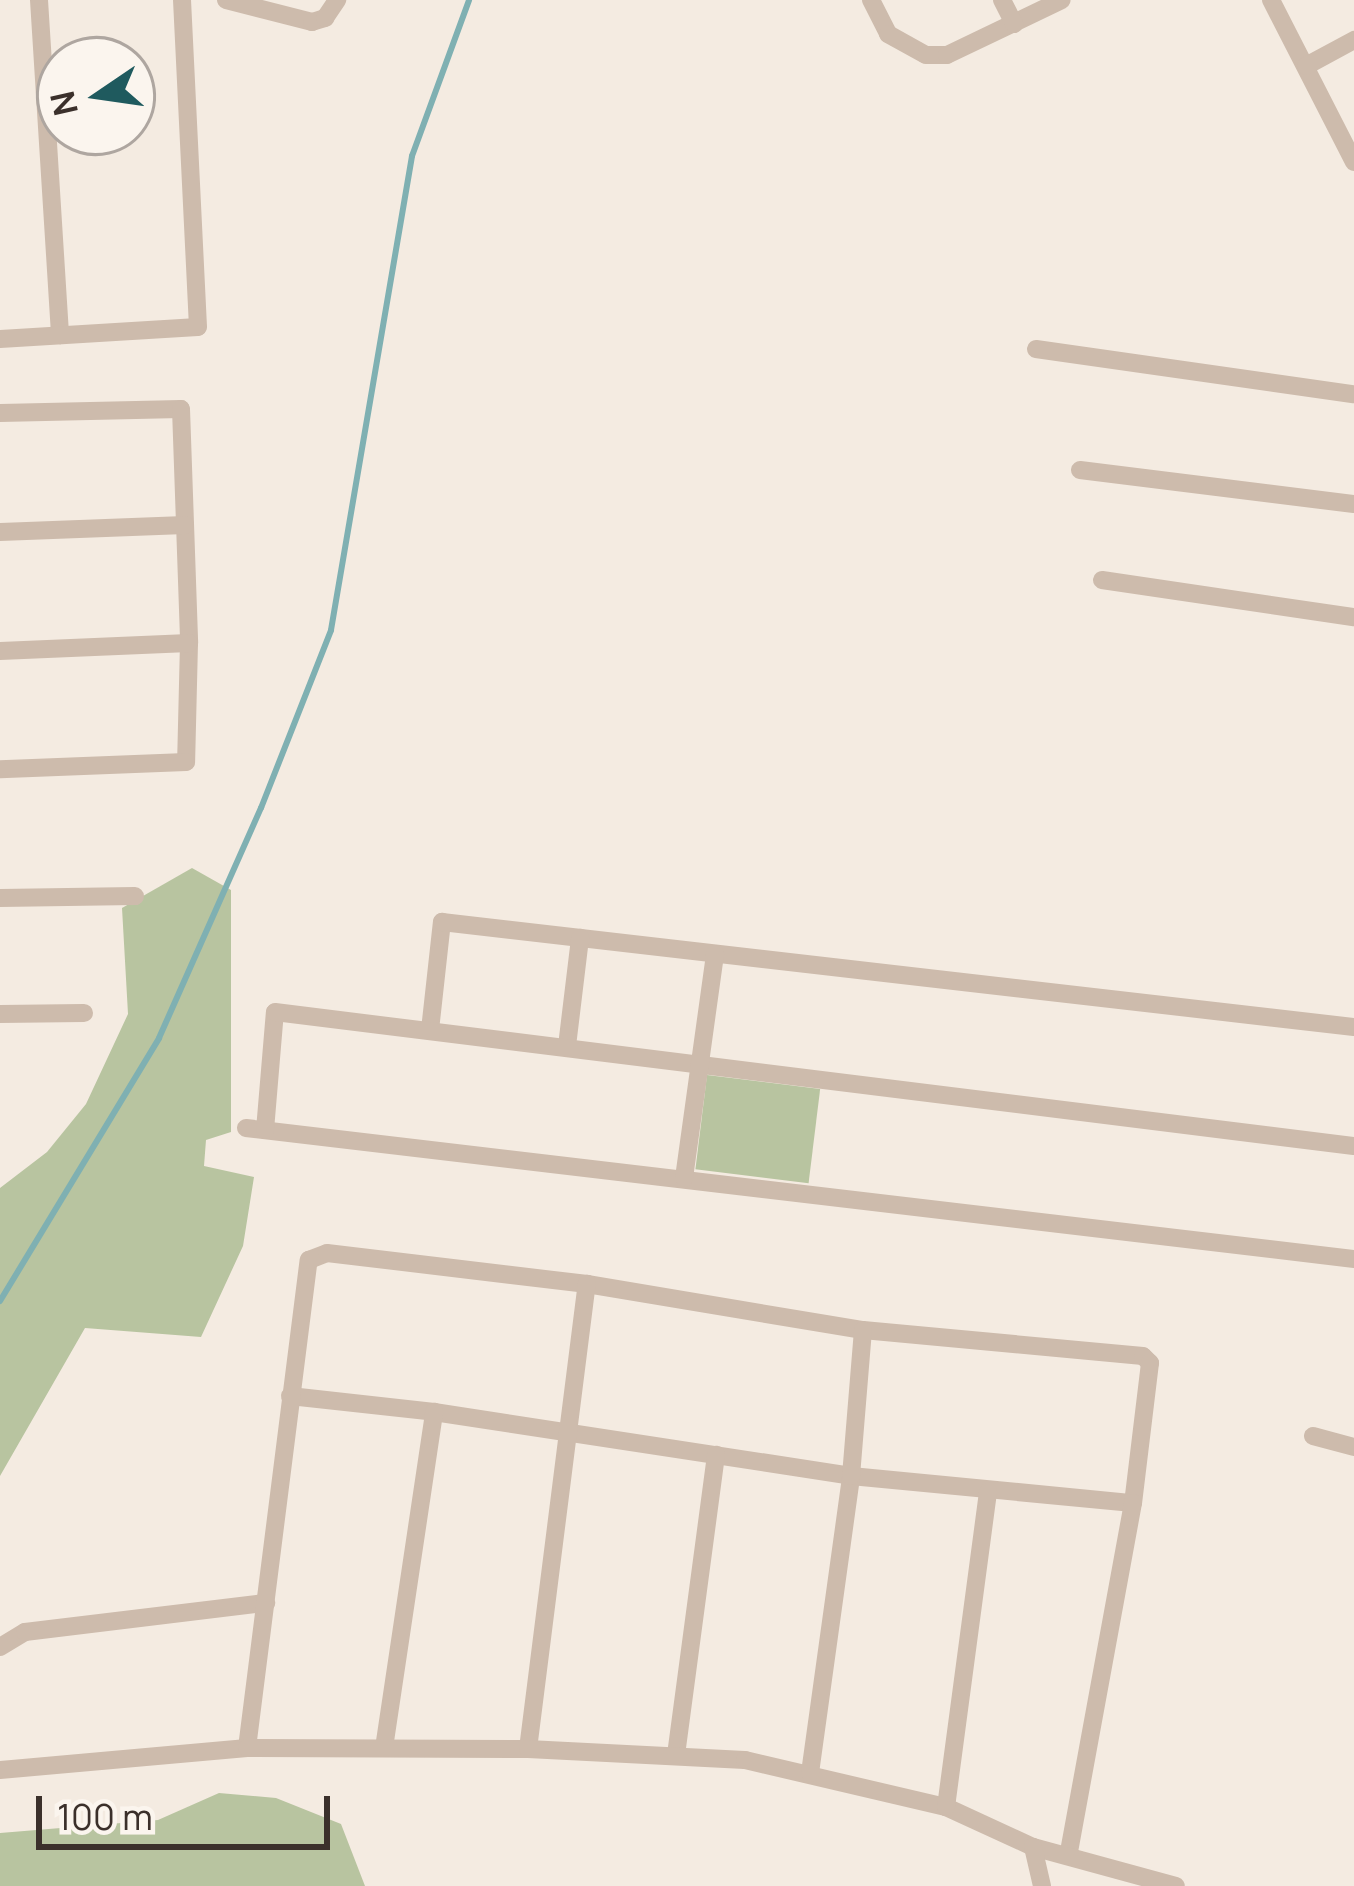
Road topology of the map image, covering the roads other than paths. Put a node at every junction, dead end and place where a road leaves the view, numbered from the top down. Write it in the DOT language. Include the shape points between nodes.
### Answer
graph roads {
  1 [pos="39,0"];
  2 [pos="182,0"];
  3 [pos="226,0"];
  4 [pos="871,0"];
  5 [pos="1002,0"];
  6 [pos="1062,0"];
  7 [pos="1271,0"];
  8 [pos="336,4"];
  9 [pos="1014,24"];
  10 [pos="1354,40"];
  11 [pos="1306,66"];
  12 [pos="1354,162"];
  13 [pos="60,335"];
  14 [pos="0,339"];
  15 [pos="1036,349"];
  16 [pos="1354,394"];
  17 [pos="0,413"];
  18 [pos="1080,470"];
  19 [pos="1354,504"];
  20 [pos="185,525"];
  21 [pos="0,532"];
  22 [pos="1102,580"];
  23 [pos="1354,617"];
  24 [pos="189,644"];
  25 [pos="0,651"];
  26 [pos="0,769"];
  27 [pos="135,896"];
  28 [pos="0,898"];
  29 [pos="580,938"];
  30 [pos="715,954"];
  31 [pos="84,1012"];
  32 [pos="0,1014"];
  33 [pos="1354,1027"];
  34 [pos="430,1030"];
  35 [pos="567,1046"];
  36 [pos="700,1062"];
  37 [pos="1354,1146"];
  38 [pos="684,1178"];
  39 [pos="1354,1259"];
  40 [pos="586,1284"];
  41 [pos="863,1330"];
  42 [pos="290,1396"];
  43 [pos="434,1412"];
  44 [pos="566,1433"];
  45 [pos="1313,1436"];
  46 [pos="1354,1448"];
  47 [pos="716,1455"];
  48 [pos="851,1477"];
  49 [pos="988,1492"];
  50 [pos="1133,1503"];
  51 [pos="266,1603"];
  52 [pos="0,1647"];
  53 [pos="247,1748"];
  54 [pos="384,1748"];
  55 [pos="528,1749"];
  56 [pos="676,1755"];
  57 [pos="0,1770"];
  58 [pos="810,1773"];
  59 [pos="946,1807"];
  60 [pos="1033,1846"];
  61 [pos="1070,1853"];
  62 [pos="1042,1886"];
  63 [pos="1176,1886"];
  1 -- 13 [label="street"];
  2 -- 13 [label="street" via="198,327"];
  3 -- 8 [label="street" via="312,22"];
  4 -- 9 [label="street" via="889,34 926,55 946,55"];
  5 -- 9 [label="street"];
  6 -- 9 [label="street"];
  7 -- 11 [label="street"];
  10 -- 11 [label="street"];
  11 -- 12 [label="street"];
  13 -- 14 [label="street"];
  15 -- 16 [label="street"];
  17 -- 20 [label="street" via="181,409"];
  18 -- 19 [label="street"];
  20 -- 21 [label="street"];
  20 -- 24 [label="street"];
  22 -- 23 [label="street"];
  24 -- 25 [label="street"];
  24 -- 26 [label="street" via="188,756 180,766"];
  27 -- 28 [label="street"];
  29 -- 30 [label="street"];
  29 -- 34 [label="street" via="442,922"];
  29 -- 35 [label="street"];
  30 -- 33 [label="street"];
  30 -- 36 [label="street"];
  31 -- 32 [label="street"];
  34 -- 35 [label="street"];
  34 -- 38 [label="street" via="275,1012 255,1129"];
  35 -- 36 [label="street"];
  36 -- 37 [label="street"];
  36 -- 38 [label="street"];
  38 -- 39 [label="street"];
  40 -- 41 [label="street"];
  40 -- 42 [label="street" via="317,1254 305,1269"];
  40 -- 44 [label="street"];
  41 -- 48 [label="street"];
  41 -- 50 [label="street" via="1144,1356 1151,1370"];
  42 -- 43 [label="street"];
  42 -- 51 [label="street"];
  43 -- 44 [label="street"];
  43 -- 54 [label="street"];
  44 -- 47 [label="street"];
  44 -- 55 [label="street"];
  45 -- 46 [label="street"];
  47 -- 48 [label="street"];
  47 -- 56 [label="street"];
  48 -- 49 [label="street"];
  48 -- 58 [label="street"];
  49 -- 50 [label="street"];
  49 -- 59 [label="street"];
  50 -- 61 [label="street"];
  51 -- 52 [label="street" via="25,1632"];
  51 -- 53 [label="street"];
  53 -- 54 [label="street"];
  53 -- 57 [label="street"];
  54 -- 55 [label="street"];
  55 -- 56 [label="street"];
  56 -- 58 [label="street"];
  58 -- 59 [label="street"];
  59 -- 60 [label="street"];
  60 -- 61 [label="street"];
  60 -- 62 [label="street"];
  61 -- 63 [label="street"];
}
